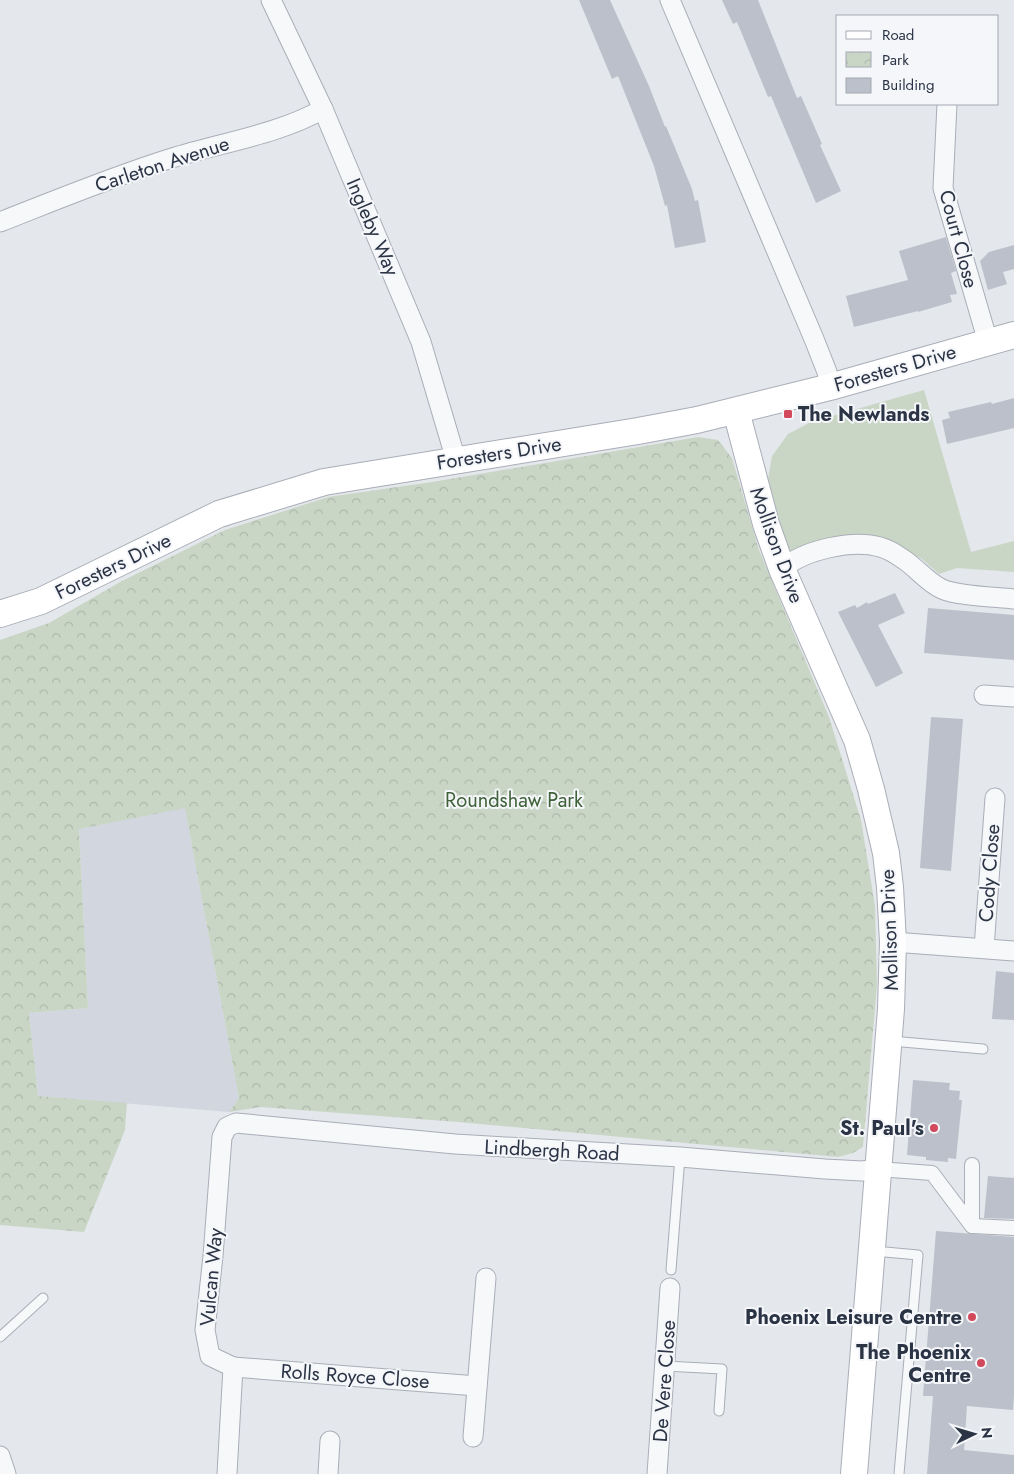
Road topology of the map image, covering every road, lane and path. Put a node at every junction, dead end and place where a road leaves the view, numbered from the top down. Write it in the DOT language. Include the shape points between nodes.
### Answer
graph roads {
  1 [pos="271,0"];
  2 [pos="670,0"];
  3 [pos="947,105"];
  4 [pos="323,108"];
  5 [pos="0,222"];
  6 [pos="1014,335"];
  7 [pos="988,342"];
  8 [pos="830,387"];
  9 [pos="736,411"];
  10 [pos="456,460"];
  11 [pos="782,568"];
  12 [pos="1014,599"];
  13 [pos="0,614"];
  14 [pos="984,695"];
  15 [pos="1014,697"];
  16 [pos="995,798"];
  17 [pos="893,942"];
  18 [pos="984,948"];
  19 [pos="1014,951"];
  20 [pos="889,1041"];
  21 [pos="983,1049"];
  22 [pos="227,1127"];
  23 [pos="680,1157"];
  24 [pos="972,1165"];
  25 [pos="878,1169"];
  26 [pos="972,1226"];
  27 [pos="1014,1228"];
  28 [pos="872,1251"];
  29 [pos="486,1278"];
  30 [pos="671,1279"];
  31 [pos="43,1298"];
  32 [pos="0,1337"];
  33 [pos="665,1366"];
  34 [pos="233,1367"];
  35 [pos="477,1386"];
  36 [pos="720,1411"];
  37 [pos="473,1437"];
  38 [pos="330,1441"];
  39 [pos="226,1474"];
  40 [pos="328,1474"];
  41 [pos="657,1474"];
  42 [pos="854,1474"];
  43 [pos="898,1474"];
  1 -- 4 [label="street, Ingleby Way"];
  2 -- 8 [label="street" via="814,339"];
  3 -- 7 [label="street, Court Close" via="943,188"];
  4 -- 5 [label="street, Carleton Avenue" via="282,127 171,158"];
  4 -- 10 [label="street, Ingleby Way" via="421,342"];
  6 -- 7 [label="main road, Foresters Drive"];
  7 -- 8 [label="main road, Foresters Drive"];
  8 -- 9 [label="main road, Foresters Drive"];
  9 -- 10 [label="main road, Foresters Drive" via="638,431"];
  9 -- 11 [label="main road, Mollison Drive" via="759,502"];
  10 -- 13 [label="main road, Foresters Drive" via="324,482 220,514 41,601"];
  11 -- 12 [label="street" via="815,552 849,545 880,547 904,559 944,590"];
  11 -- 17 [label="main road, Mollison Drive" via="861,753 886,853"];
  14 -- 15 [label="street"];
  16 -- 18 [label="street, Cody Close"];
  17 -- 18 [label="street"];
  17 -- 20 [label="main road, Mollison Drive"];
  18 -- 19 [label="street"];
  20 -- 21 [label="lane"];
  20 -- 25 [label="main road, Mollison Drive"];
  22 -- 23 [label="street, Lindbergh Road" via="236,1123 455,1144"];
  22 -- 34 [label="street, Vulcan Way" via="222,1137 205,1330 210,1356"];
  23 -- 25 [label="street, Lindbergh Road" via="825,1169"];
  23 -- 30 [label="lane"];
  24 -- 26 [label="street"];
  25 -- 26 [label="street" via="932,1173"];
  25 -- 28 [label="main road, Mollison Drive"];
  26 -- 27 [label="street"];
  28 -- 42 [label="main road, Mollison Drive"];
  28 -- 43 [label="lane" via="918,1255"];
  29 -- 35 [label="street"];
  30 -- 33 [label="street, De Vere Close"];
  31 -- 32 [label="lane"];
  33 -- 36 [label="lane" via="722,1369"];
  33 -- 41 [label="street, De Vere Close"];
  34 -- 35 [label="street, Rolls Royce Close"];
  34 -- 39 [label="street"];
  35 -- 37 [label="street"];
  38 -- 40 [label="street"];
}
